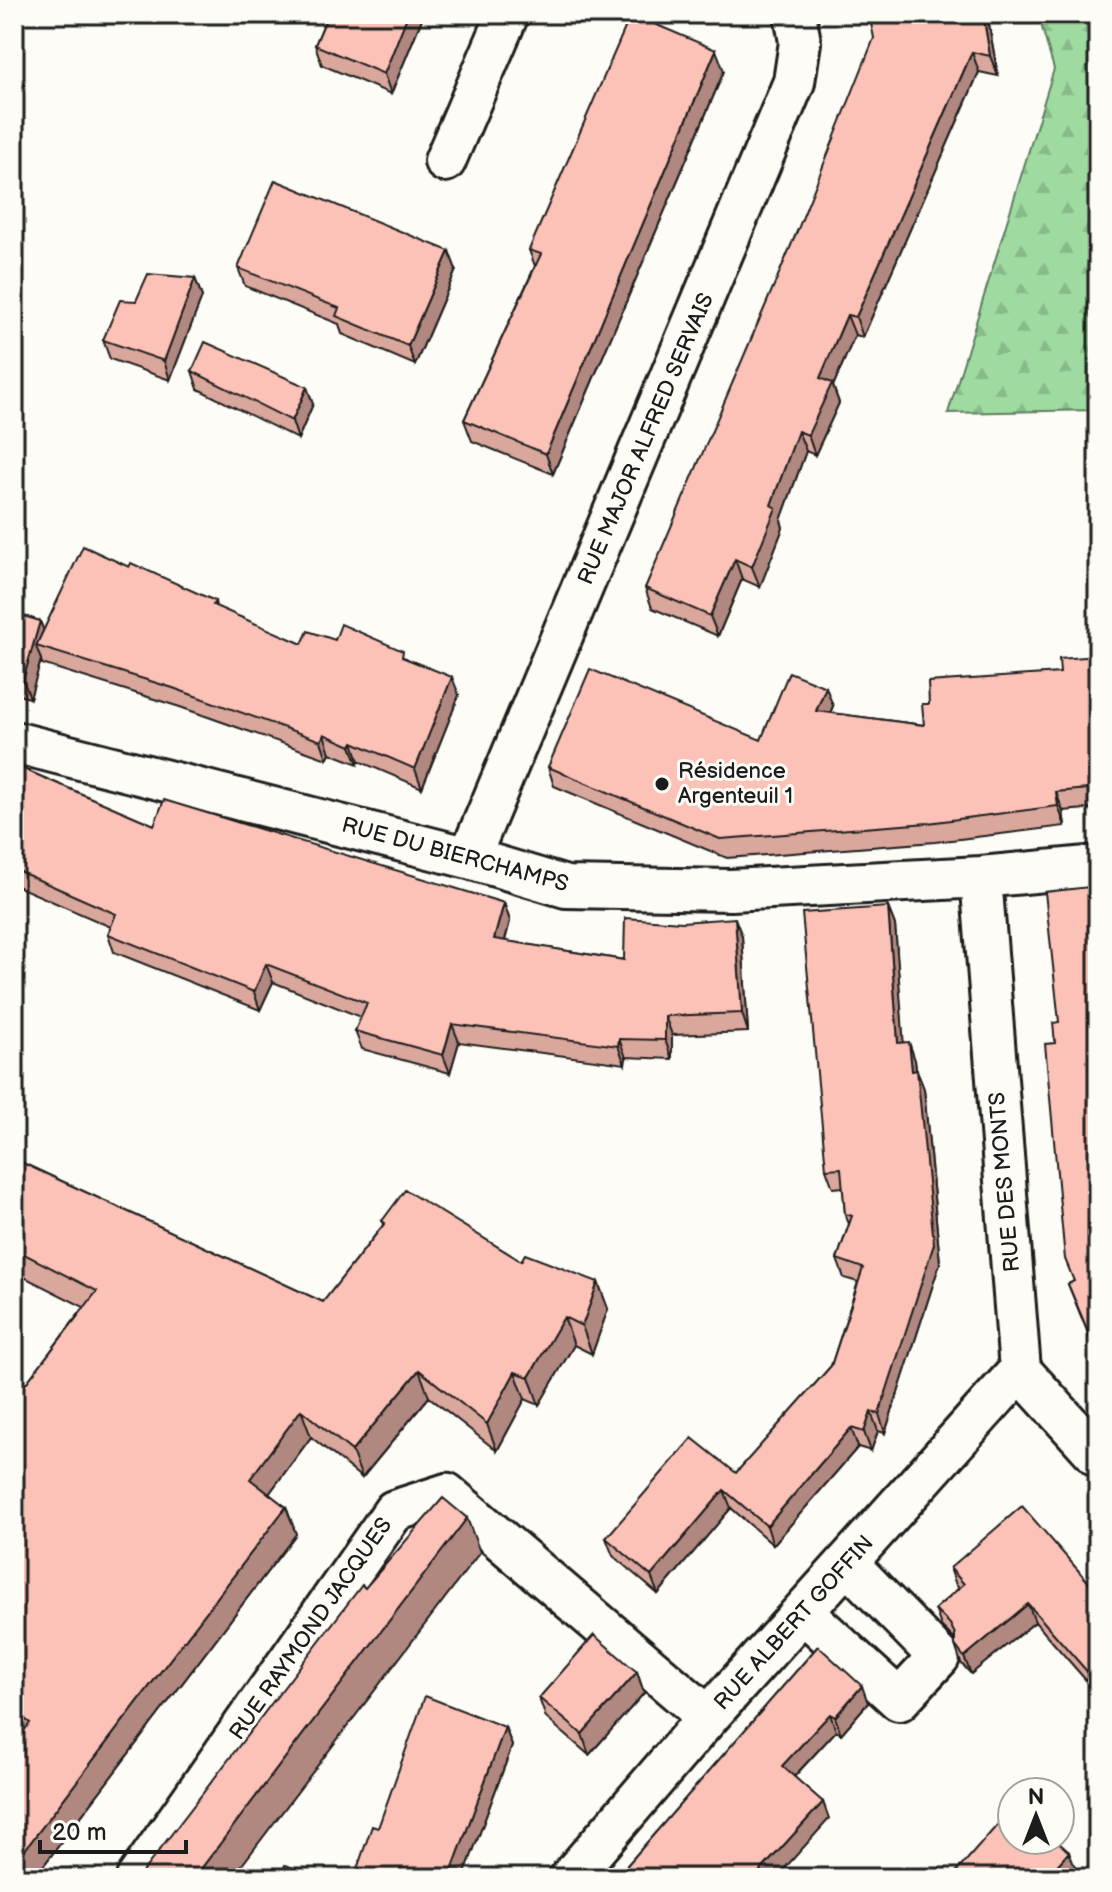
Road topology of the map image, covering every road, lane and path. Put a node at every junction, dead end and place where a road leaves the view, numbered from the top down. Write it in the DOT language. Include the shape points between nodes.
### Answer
graph roads {
  1 [pos="508,14"];
  2 [pos="795,14"];
  3 [pos="445,161"];
  4 [pos="14,742"];
  5 [pos="469,858"];
  6 [pos="1098,866"];
  7 [pos="981,877"];
  8 [pos="1020,1370"];
  9 [pos="1098,1456"];
  10 [pos="847,1563"];
  11 [pos="803,1612"];
  12 [pos="708,1717"];
  13 [pos="137,1878"];
  14 [pos="570,1878"];
  1 -- 3 [label="street"];
  2 -- 5 [label="street, RUE MAJOR ALFRED SERVAIS" via="800,42 794,82"];
  4 -- 5 [label="street, RUE DU BIERCHAMPS"];
  5 -- 7 [label="street, RUE DU BIERCHAMPS" via="566,887 731,890"];
  6 -- 7 [label="street, RUE DU BIERCHAMPS"];
  7 -- 8 [label="street, RUE DES MONTS"];
  8 -- 9 [label="street"];
  8 -- 10 [label="street, RUE ALBERT GOFFIN"];
  10 -- 11 [label="street, RUE ALBERT GOFFIN"];
  10 -- 11 [label="street" via="939,1657 899,1700"];
  11 -- 12 [label="street, RUE ALBERT GOFFIN"];
  12 -- 13 [label="street, RUE RAYMOND JACQUES" via="447,1494 394,1511"];
  12 -- 14 [label="street, RUE ALBERT GOFFIN"];
}
